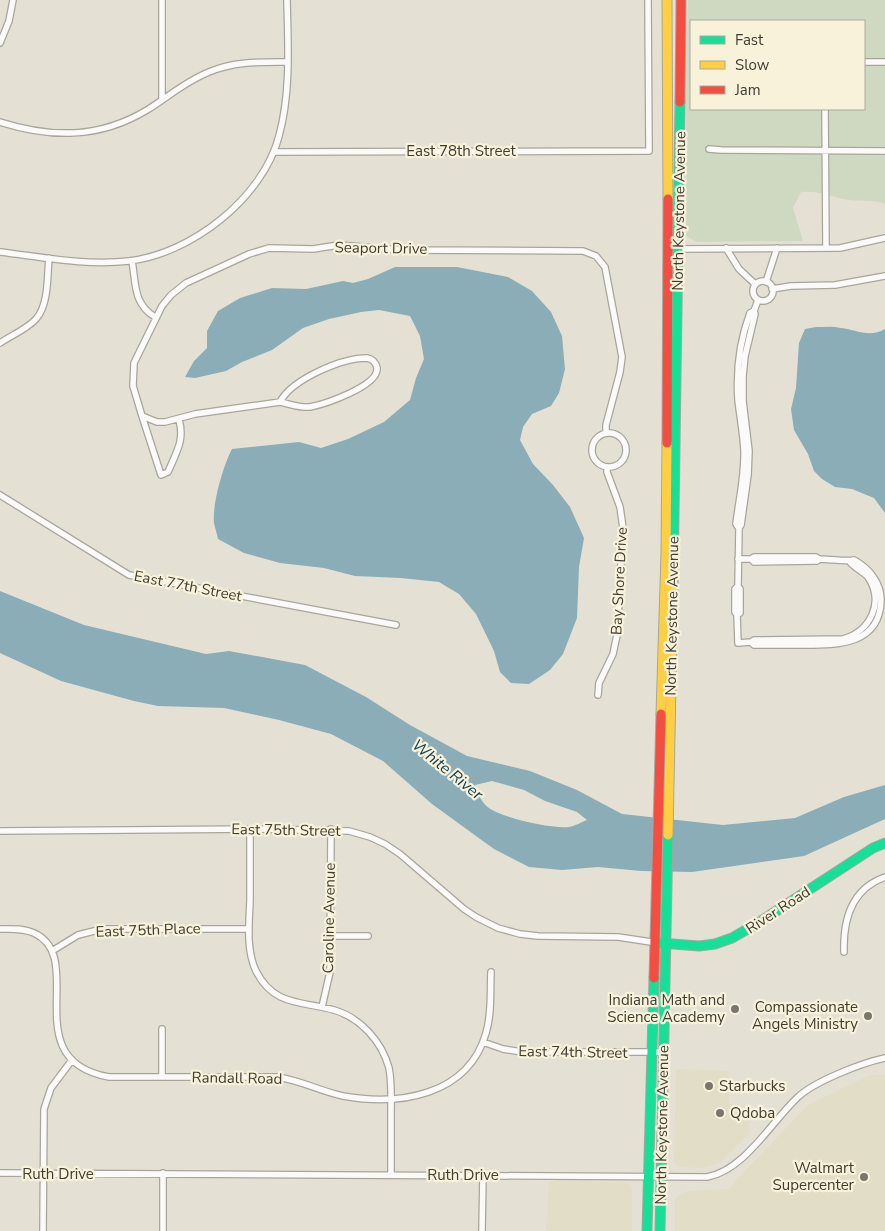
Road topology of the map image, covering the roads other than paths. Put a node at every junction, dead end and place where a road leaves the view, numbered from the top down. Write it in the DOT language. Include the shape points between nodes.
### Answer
graph roads {
  1 [pos="14,0"];
  2 [pos="162,0"];
  3 [pos="287,0"];
  4 [pos="648,0"];
  5 [pos="667,0"];
  6 [pos="682,0"];
  7 [pos="0,43"];
  8 [pos="288,62"];
  9 [pos="865,62"];
  10 [pos="885,62"];
  11 [pos="162,99"];
  12 [pos="825,110"];
  13 [pos="0,122"];
  14 [pos="709,149"];
  15 [pos="885,150"];
  16 [pos="649,151"];
  17 [pos="826,151"];
  18 [pos="274,152"];
  19 [pos="885,238"];
  20 [pos="726,248"];
  21 [pos="777,248"];
  22 [pos="826,248"];
  23 [pos="678,249"];
  24 [pos="0,252"];
  25 [pos="50,258"];
  26 [pos="599,258"];
  27 [pos="132,260"];
  28 [pos="885,276"];
  29 [pos="766,282"];
  30 [pos="755,284"];
  31 [pos="772,289"];
  32 [pos="758,300"];
  33 [pos="155,317"];
  34 [pos="0,343"];
  35 [pos="280,402"];
  36 [pos="142,416"];
  37 [pos="179,420"];
  38 [pos="606,434"];
  39 [pos="607,466"];
  40 [pos="0,495"];
  41 [pos="738,559"];
  42 [pos="396,625"];
  43 [pos="598,694"];
  44 [pos="665,730"];
  45 [pos="250,829"];
  46 [pos="331,829"];
  47 [pos="0,831"];
  48 [pos="885,843"];
  49 [pos="885,877"];
  50 [pos="0,929"];
  51 [pos="249,929"];
  52 [pos="331,936"];
  53 [pos="368,936"];
  54 [pos="660,943"];
  55 [pos="52,951"];
  56 [pos="844,952"];
  57 [pos="491,972"];
  58 [pos="322,1007"];
  59 [pos="162,1029"];
  60 [pos="483,1042"];
  61 [pos="651,1052"];
  62 [pos="664,1052"];
  63 [pos="885,1058"];
  64 [pos="72,1060"];
  65 [pos="162,1077"];
  66 [pos="391,1098"];
  67 [pos="0,1173"];
  68 [pos="163,1173"];
  69 [pos="43,1174"];
  70 [pos="391,1174"];
  71 [pos="483,1175"];
  72 [pos="648,1176"];
  73 [pos="661,1176"];
  74 [pos="43,1231"];
  75 [pos="163,1231"];
  76 [pos="482,1231"];
  77 [pos="647,1231"];
  78 [pos="660,1231"];
  1 -- 7 [label="street"];
  2 -- 11 [label="street"];
  3 -- 8 [label="street"];
  4 -- 16 [label="street, North Keystone Avenue"];
  5 -- 44 [label="main road, North Keystone Avenue"];
  6 -- 23 [label="main road, North Keystone Avenue"];
  8 -- 11 [label="street" via="249,62 220,68 192,79"];
  8 -- 18 [label="street" via="284,111"];
  9 -- 10 [label="street"];
  11 -- 13 [label="street" via="131,118 88,132 47,133"];
  12 -- 17 [label="street"];
  14 -- 17 [label="street"];
  15 -- 17 [label="street"];
  16 -- 18 [label="street, East 78th Street"];
  17 -- 22 [label="street"];
  18 -- 27 [label="street" via="253,186 214,225 175,247"];
  19 -- 22 [label="street" via="844,248"];
  20 -- 21 [label="street"];
  20 -- 23 [label="street"];
  20 -- 30 [label="street" via="739,269"];
  21 -- 22 [label="street"];
  21 -- 29 [label="street"];
  23 -- 44 [label="main road, North Keystone Avenue"];
  24 -- 25 [label="street"];
  25 -- 27 [label="street"];
  25 -- 34 [label="street" via="40,313"];
  26 -- 33 [label="street, Seaport Drive" via="583,251 400,250 350,245 313,249 269,248 186,284 171,295"];
  26 -- 38 [label="street, Bay Shore Drive" via="606,270 622,357"];
  27 -- 33 [label="street" via="139,302"];
  28 -- 31 [label="street" via="836,285"];
  29 -- 30 [label="street"];
  29 -- 31 [label="street"];
  30 -- 32 [label="street" via="752,292"];
  31 -- 32 [label="street" via="770,298"];
  32 -- 41 [label="street" via="743,376 749,461"];
  33 -- 36 [label="street, Seaport Drive" via="134,363 133,386"];
  35 -- 35 [label="street" via="296,384 338,363 367,358 376,366 372,380 346,395 307,407"];
  35 -- 37 [label="street" via="195,414"];
  36 -- 37 [label="street" via="157,422"];
  36 -- 37 [label="street, Seaport Drive" via="160,475 168,472 180,444"];
  38 -- 39 [label="street, Bay Shore Drive" via="597,438 592,450 596,460"];
  38 -- 39 [label="street" via="621,438 626,450 620,463"];
  39 -- 43 [label="street, Bay Shore Drive" via="622,512 623,528 617,635 613,654 599,682"];
  40 -- 42 [label="street, East 77th Street" via="129,575"];
  41 -- 41 [label="street" via="738,586 735,589 738,643 844,644 864,635 874,623 879,611 879,588 870,573 854,560 754,562"];
  44 -- 54 [label="main road, North Keystone Avenue"];
  45 -- 46 [label="street, East 75th Street"];
  45 -- 47 [label="street, East 75th Street"];
  45 -- 51 [label="street"];
  46 -- 52 [label="street, Caroline Avenue"];
  46 -- 54 [label="street, East 75th Street" via="360,833 385,844 468,912 498,928 538,936 618,937"];
  48 -- 54 [label="main road, River Road" via="732,938 705,946"];
  49 -- 56 [label="street" via="864,889 851,906 845,925"];
  50 -- 55 [label="street" via="34,933"];
  51 -- 55 [label="street, East 75th Place" via="102,929 78,935"];
  51 -- 58 [label="street" via="252,962 266,985 285,999"];
  52 -- 53 [label="street"];
  52 -- 58 [label="street, Caroline Avenue" via="330,972"];
  54 -- 61 [label="main road, North Keystone Avenue"];
  54 -- 62 [label="main road, North Keystone Avenue"];
  55 -- 64 [label="street" via="56,966 57,1028"];
  57 -- 60 [label="street, Randall Road" via="490,1013"];
  58 -- 66 [label="street" via="353,1019 374,1039 389,1068"];
  59 -- 65 [label="street"];
  60 -- 61 [label="street, East 74th Street" via="503,1050 522,1052"];
  60 -- 66 [label="street, Randall Road" via="465,1070 446,1085 418,1096"];
  61 -- 62 [label="street, East 74th Street"];
  61 -- 72 [label="main road, North Keystone Avenue"];
  62 -- 73 [label="main road, North Keystone Avenue"];
  63 -- 73 [label="street, Ruth Drive" via="850,1069 804,1092 737,1163 722,1173 705,1177"];
  64 -- 65 [label="street, Randall Road" via="98,1075"];
  64 -- 69 [label="street" via="54,1083 46,1101"];
  65 -- 66 [label="street, Randall Road" via="277,1077 356,1098"];
  66 -- 70 [label="street"];
  67 -- 69 [label="street, Ruth Drive"];
  68 -- 69 [label="street, Ruth Drive"];
  68 -- 70 [label="street, Ruth Drive"];
  68 -- 75 [label="street"];
  69 -- 74 [label="street"];
  70 -- 71 [label="street, Ruth Drive"];
  71 -- 72 [label="street, Ruth Drive"];
  71 -- 76 [label="street"];
  72 -- 73 [label="street, Ruth Drive"];
  72 -- 77 [label="main road, North Keystone Avenue"];
  73 -- 78 [label="main road, North Keystone Avenue"];
}
